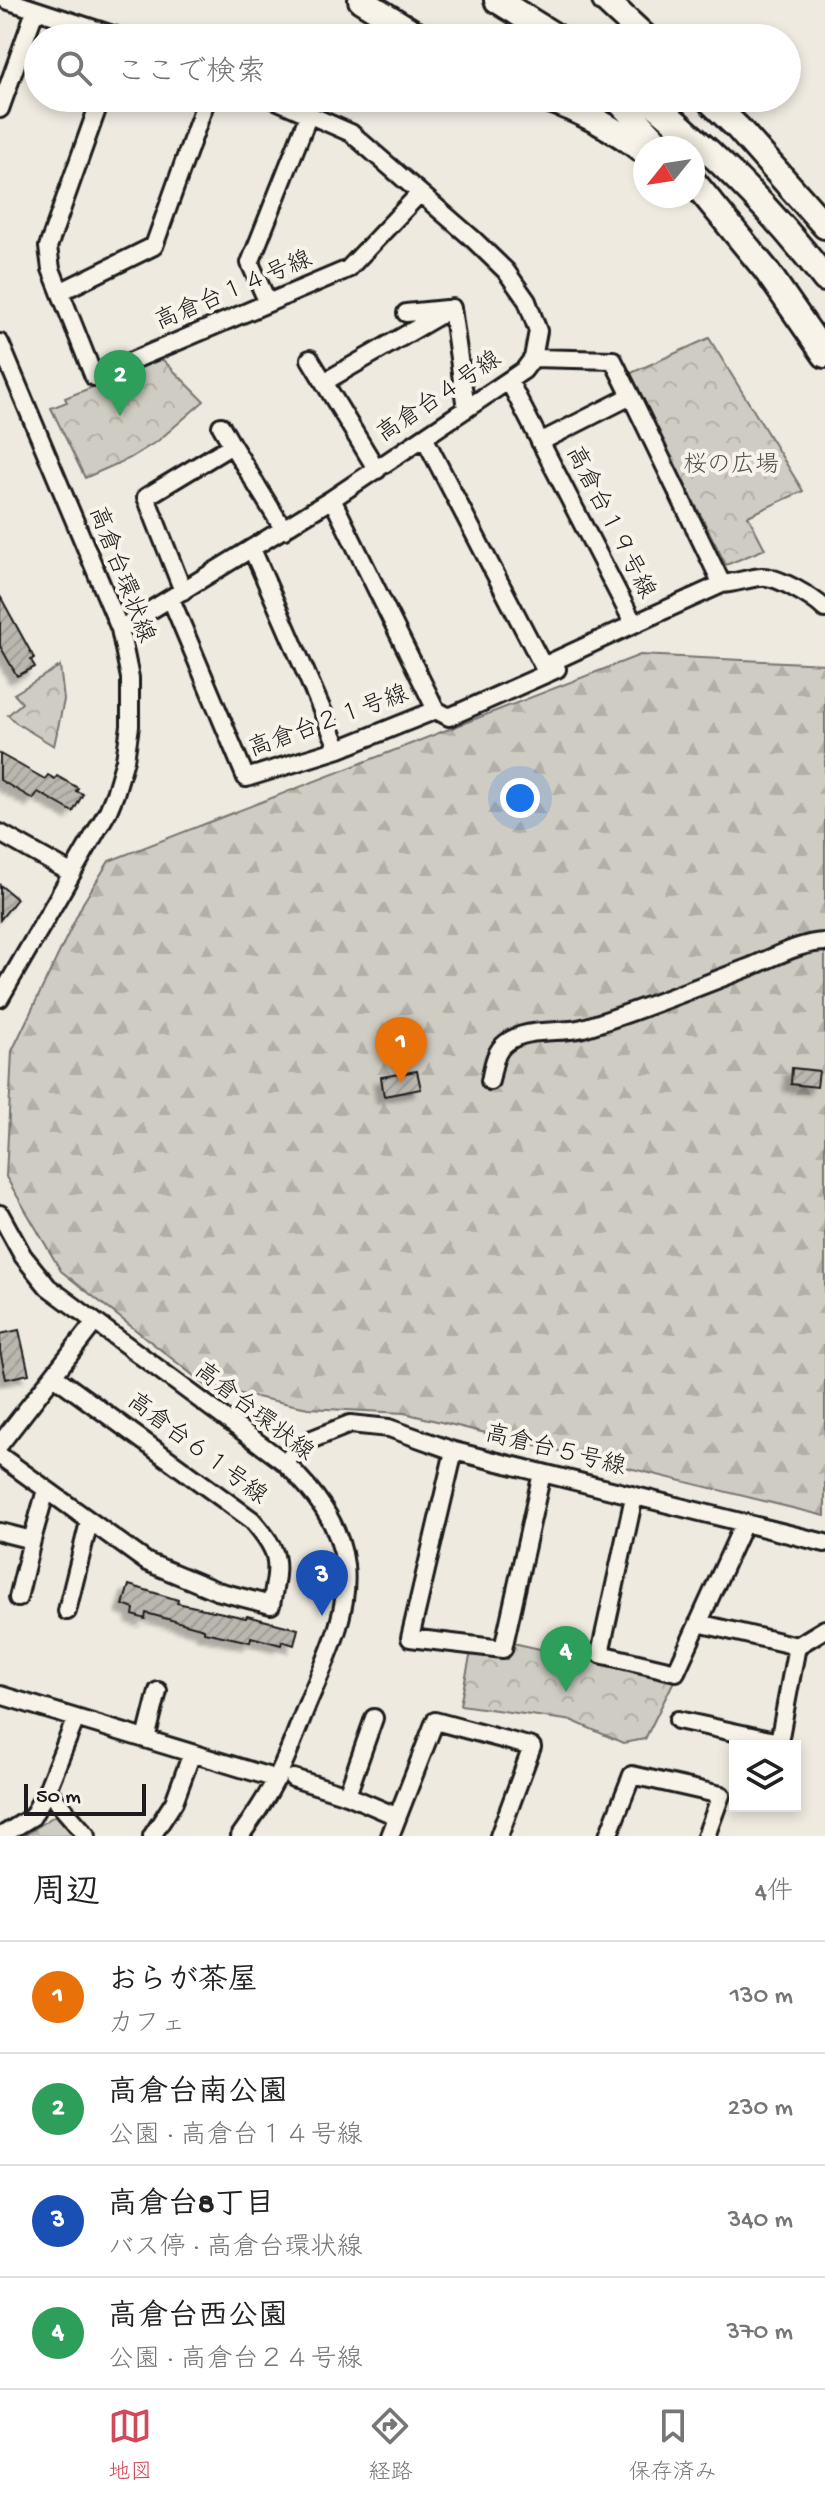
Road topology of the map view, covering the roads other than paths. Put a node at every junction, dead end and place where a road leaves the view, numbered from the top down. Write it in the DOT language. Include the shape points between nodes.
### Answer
graph roads {
  1 [pos="6,0"];
  2 [pos="361,0"];
  3 [pos="497,0"];
  4 [pos="605,0"];
  5 [pos="35,11"];
  6 [pos="518,14"];
  7 [pos="30,24"];
  8 [pos="77,24"];
  9 [pos="400,24"];
  10 [pos="532,24"];
  11 [pos="535,24"];
  12 [pos="631,24"];
  13 [pos="24,42"];
  14 [pos="0,109"];
  15 [pos="96,112"];
  16 [pos="202,112"];
  17 [pos="304,112"];
  18 [pos="581,112"];
  19 [pos="629,112"];
  20 [pos="664,112"];
  21 [pos="721,112"];
  22 [pos="309,114"];
  23 [pos="652,136"];
  24 [pos="633,143"];
  25 [pos="420,193"];
  26 [pos="705,196"];
  27 [pos="705,206"];
  28 [pos="825,226"];
  29 [pos="766,270"];
  30 [pos="825,279"];
  31 [pos="60,292"];
  32 [pos="268,303"];
  33 [pos="452,308"];
  34 [pos="406,313"];
  35 [pos="0,343"];
  36 [pos="825,355"];
  37 [pos="533,358"];
  38 [pos="310,359"];
  39 [pos="509,381"];
  40 [pos="324,382"];
  41 [pos="631,396"];
  42 [pos="466,409"];
  43 [pos="221,426"];
  44 [pos="424,437"];
  45 [pos="540,442"];
  46 [pos="232,445"];
  47 [pos="377,470"];
  48 [pos="332,499"];
  49 [pos="284,530"];
  50 [pos="252,549"];
  51 [pos="722,584"];
  52 [pos="177,595"];
  53 [pos="825,609"];
  54 [pos="634,624"];
  55 [pos="120,629"];
  56 [pos="572,653"];
  57 [pos="436,710"];
  58 [pos="339,749"];
  59 [pos="0,833"];
  60 [pos="71,873"];
  61 [pos="825,942"];
  62 [pos="0,998"];
  63 [pos="490,1081"];
  64 [pos="0,1214"];
  65 [pos="94,1323"];
  66 [pos="54,1376"];
  67 [pos="0,1444"];
  68 [pos="454,1451"];
  69 [pos="0,1456"];
  70 [pos="284,1462"];
  71 [pos="542,1473"];
  72 [pos="46,1490"];
  73 [pos="634,1497"];
  74 [pos="89,1522"];
  75 [pos="744,1523"];
  76 [pos="0,1532"];
  77 [pos="32,1540"];
  78 [pos="825,1543"];
  79 [pos="18,1598"];
  80 [pos="67,1611"];
  81 [pos="698,1623"];
  82 [pos="825,1629"];
  83 [pos="797,1646"];
  84 [pos="158,1691"];
  85 [pos="0,1695"];
  86 [pos="76,1718"];
  87 [pos="374,1718"];
  88 [pos="678,1720"];
  89 [pos="146,1739"];
  90 [pos="192,1753"];
  91 [pos="285,1778"];
  92 [pos="47,1790"];
  93 [pos="347,1795"];
  94 [pos="396,1816"];
  95 [pos="1,1836"];
  96 [pos="87,1836"];
  97 [pos="152,1836"];
  98 [pos="240,1836"];
  99 [pos="390,1836"];
  100 [pos="499,1836"];
  101 [pos="608,1836"];
  102 [pos="706,1836"];
  1 -- 5 [label="street"];
  2 -- 9 [label="highway"];
  3 -- 6 [label="highway"];
  4 -- 12 [label="highway"];
  5 -- 7 [label="street"];
  5 -- 8 [label="street"];
  6 -- 10 [label="highway"];
  6 -- 11 [label="highway"];
  13 -- 14 [label="street"];
  15 -- 31 [label="street, 高倉台１４号線" via="48,247"];
  16 -- 31 [label="street" via="154,246"];
  17 -- 22 [label="street, 高倉台４号線"];
  18 -- 24 [label="highway"];
  19 -- 23 [label="highway"];
  20 -- 30 [label="highway" via="753,195"];
  21 -- 28 [label="highway"];
  22 -- 25 [label="street, 高倉台４号線" via="351,133"];
  22 -- 32 [label="street" via="250,263"];
  25 -- 32 [label="street, 高倉台１４号線" via="348,269"];
  25 -- 37 [label="street, 高倉台４号線" via="506,271 527,301 538,331"];
  26 -- 29 [label="highway"];
  27 -- 29 [label="highway"];
  29 -- 36 [label="highway"];
  31 -- 32 [label="street, 高倉台１４号線" via="94,377"];
  33 -- 34 [label="street"];
  33 -- 40 [label="street"];
  33 -- 42 [label="street"];
  35 -- 55 [label="street, 高倉台環状線" via="10,386"];
  37 -- 39 [label="street, 高倉台４号線"];
  37 -- 41 [label="street" via="613,360"];
  38 -- 40 [label="street"];
  39 -- 42 [label="street, 高倉台４号線"];
  39 -- 45 [label="street, 高倉台１９号線"];
  40 -- 47 [label="street"];
  41 -- 45 [label="street"];
  41 -- 51 [label="street"];
  42 -- 44 [label="street, 高倉台４号線"];
  43 -- 46 [label="street"];
  44 -- 47 [label="street, 高倉台４号線"];
  44 -- 56 [label="street, 高倉台１９号線" via="543,666"];
  45 -- 54 [label="street, 高倉台１９号線"];
  46 -- 49 [label="street"];
  46 -- 52 [label="street" via="146,497"];
  47 -- 48 [label="street, 高倉台４号線"];
  48 -- 49 [label="street, 高倉台４号線"];
  48 -- 57 [label="street, 高倉台２１号線"];
  49 -- 50 [label="street, 高倉台４号線"];
  50 -- 52 [label="street, 高倉台４号線"];
  50 -- 58 [label="street"];
  51 -- 53 [label="street" via="762,576 785,582"];
  51 -- 54 [label="street"];
  52 -- 55 [label="street, 高倉台４号線"];
  52 -- 58 [label="street, 高倉台２１号線" via="246,778"];
  54 -- 56 [label="street, 高倉台１９号線"];
  55 -- 60 [label="street, 高倉台環状線" via="130,678 125,760 108,811"];
  56 -- 57 [label="street" via="576,660 449,717"];
  57 -- 58 [label="street, 高倉台２１号線"];
  59 -- 60 [label="street"];
  60 -- 62 [label="street, 高倉台環状線"];
  61 -- 63 [label="street" via="787,951 582,1028 523,1035 496,1055"];
  64 -- 65 [label="street, 高倉台環状線" via="48,1287"];
  65 -- 66 [label="street"];
  65 -- 70 [label="street, 高倉台環状線"];
  66 -- 67 [label="street"];
  66 -- 74 [label="street, 高倉台６１号線" via="252,1520 273,1543 278,1567 271,1605 217,1591 147,1562"];
  68 -- 70 [label="street, 高倉台５号線" via="389,1428 350,1424 310,1440"];
  68 -- 71 [label="street, 高倉台５号線"];
  68 -- 71 [label="street" via="410,1638 503,1649"];
  69 -- 72 [label="street, 高倉台６１号線"];
  70 -- 91 [label="street, 高倉台環状線" via="324,1508 345,1563 346,1588 339,1626"];
  71 -- 73 [label="street, 高倉台５号線"];
  72 -- 74 [label="street, 高倉台６１号線"];
  72 -- 77 [label="street"];
  73 -- 75 [label="street, 高倉台５号線"];
  73 -- 81 [label="street" via="600,1654 676,1672"];
  74 -- 80 [label="street"];
  75 -- 78 [label="street, 高倉台５号線"];
  75 -- 81 [label="street"];
  76 -- 77 [label="street"];
  77 -- 79 [label="street"];
  81 -- 83 [label="street"];
  82 -- 83 [label="street"];
  83 -- 88 [label="street" via="779,1742"];
  84 -- 89 [label="street"];
  85 -- 86 [label="street"];
  86 -- 89 [label="street"];
  86 -- 92 [label="street"];
  87 -- 93 [label="street"];
  89 -- 90 [label="street"];
  90 -- 91 [label="street"];
  90 -- 97 [label="street" via="174,1802"];
  91 -- 93 [label="street"];
  91 -- 98 [label="street, 高倉台環状線"];
  92 -- 95 [label="street" via="32,1817"];
  92 -- 96 [label="street"];
  93 -- 94 [label="street"];
  94 -- 99 [label="street"];
  94 -- 100 [label="street" via="431,1714 532,1747"];
  101 -- 102 [label="street" via="632,1775 721,1795"];
}
